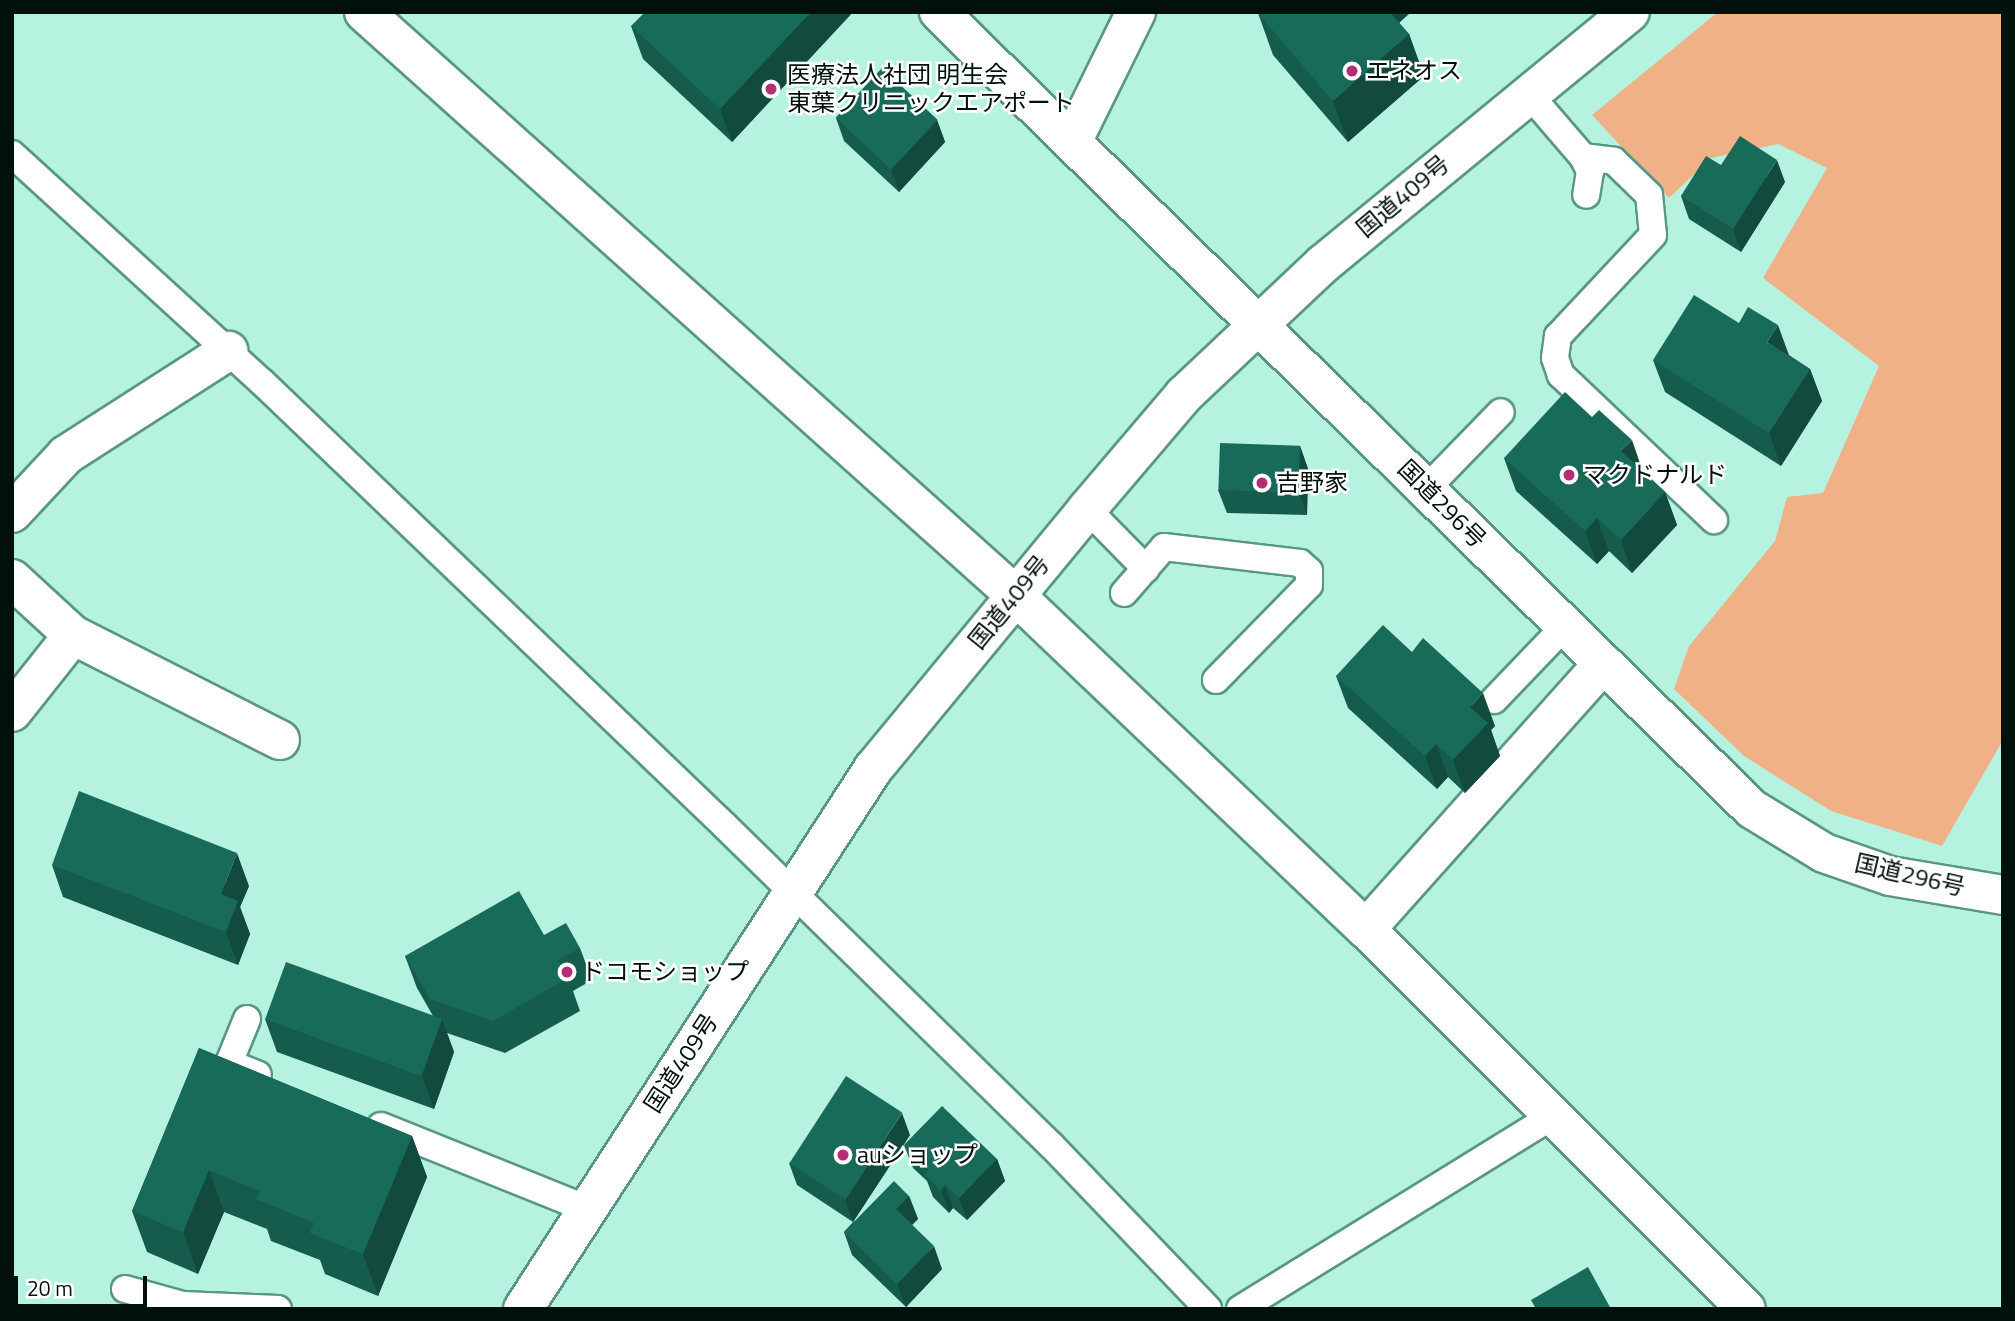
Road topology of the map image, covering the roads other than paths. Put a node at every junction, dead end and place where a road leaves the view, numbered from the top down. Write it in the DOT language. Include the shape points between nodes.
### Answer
graph roads {
  1 [pos="363,12"];
  2 [pos="939,12"];
  3 [pos="1136,12"];
  4 [pos="1630,12"];
  5 [pos="1528,93"];
  6 [pos="1073,140"];
  7 [pos="12,154"];
  8 [pos="1583,157"];
  9 [pos="1586,195"];
  10 [pos="1259,323"];
  11 [pos="228,351"];
  12 [pos="1501,412"];
  13 [pos="1426,489"];
  14 [pos="1087,509"];
  15 [pos="12,513"];
  16 [pos="1714,520"];
  17 [pos="1146,569"];
  18 [pos="12,579"];
  19 [pos="1124,593"];
  20 [pos="1014,594"];
  21 [pos="1565,626"];
  22 [pos="73,635"];
  23 [pos="1603,664"];
  24 [pos="1216,680"];
  25 [pos="1494,700"];
  26 [pos="12,712"];
  27 [pos="280,740"];
  28 [pos="791,892"];
  29 [pos="2003,895"];
  30 [pos="1366,929"];
  31 [pos="247,1019"];
  32 [pos="280,1084"];
  33 [pos="357,1116"];
  34 [pos="1552,1116"];
  35 [pos="587,1209"];
  36 [pos="125,1289"];
  37 [pos="278,1309"];
  38 [pos="523,1309"];
  39 [pos="1208,1309"];
  40 [pos="1240,1309"];
  41 [pos="1746,1309"];
  1 -- 20 [label="main road"];
  2 -- 6 [label="main road, 国道296号"];
  3 -- 6 [label="main road"];
  4 -- 5 [label="main road, 国道409号"];
  5 -- 8 [label="lane"];
  5 -- 10 [label="main road, 国道409号"];
  6 -- 10 [label="main road, 国道296号"];
  7 -- 11 [label="lane"];
  8 -- 9 [label="lane" via="1590,171"];
  8 -- 16 [label="lane" via="1614,160 1649,195 1653,235 1558,336 1555,358 1562,374"];
  10 -- 13 [label="main road, 国道296号"];
  10 -- 14 [label="main road, 国道409号" via="1184,395"];
  11 -- 15 [label="main road" via="66,455"];
  11 -- 28 [label="lane"];
  12 -- 13 [label="lane"];
  13 -- 21 [label="main road, 国道296号"];
  14 -- 17 [label="lane"];
  14 -- 20 [label="main road, 国道409号"];
  17 -- 19 [label="lane"];
  17 -- 24 [label="lane" via="1164,547 1300,563 1309,571 1309,585"];
  18 -- 22 [label="main road"];
  20 -- 28 [label="main road, 国道409号" via="873,769"];
  20 -- 30 [label="main road"];
  21 -- 23 [label="main road, 国道296号"];
  21 -- 25 [label="lane"];
  22 -- 26 [label="main road"];
  22 -- 27 [label="main road"];
  23 -- 29 [label="main road, 国道296号" via="1752,809 1824,853 1890,876"];
  23 -- 30 [label="main road"];
  28 -- 35 [label="main road, 国道409号"];
  28 -- 39 [label="lane" via="1051,1145"];
  30 -- 34 [label="main road"];
  31 -- 32 [label="lane" via="229,1063"];
  33 -- 35 [label="lane"];
  34 -- 40 [label="lane"];
  34 -- 41 [label="main road"];
  35 -- 38 [label="main road, 国道409号"];
  36 -- 37 [label="lane" via="183,1306"];
}
